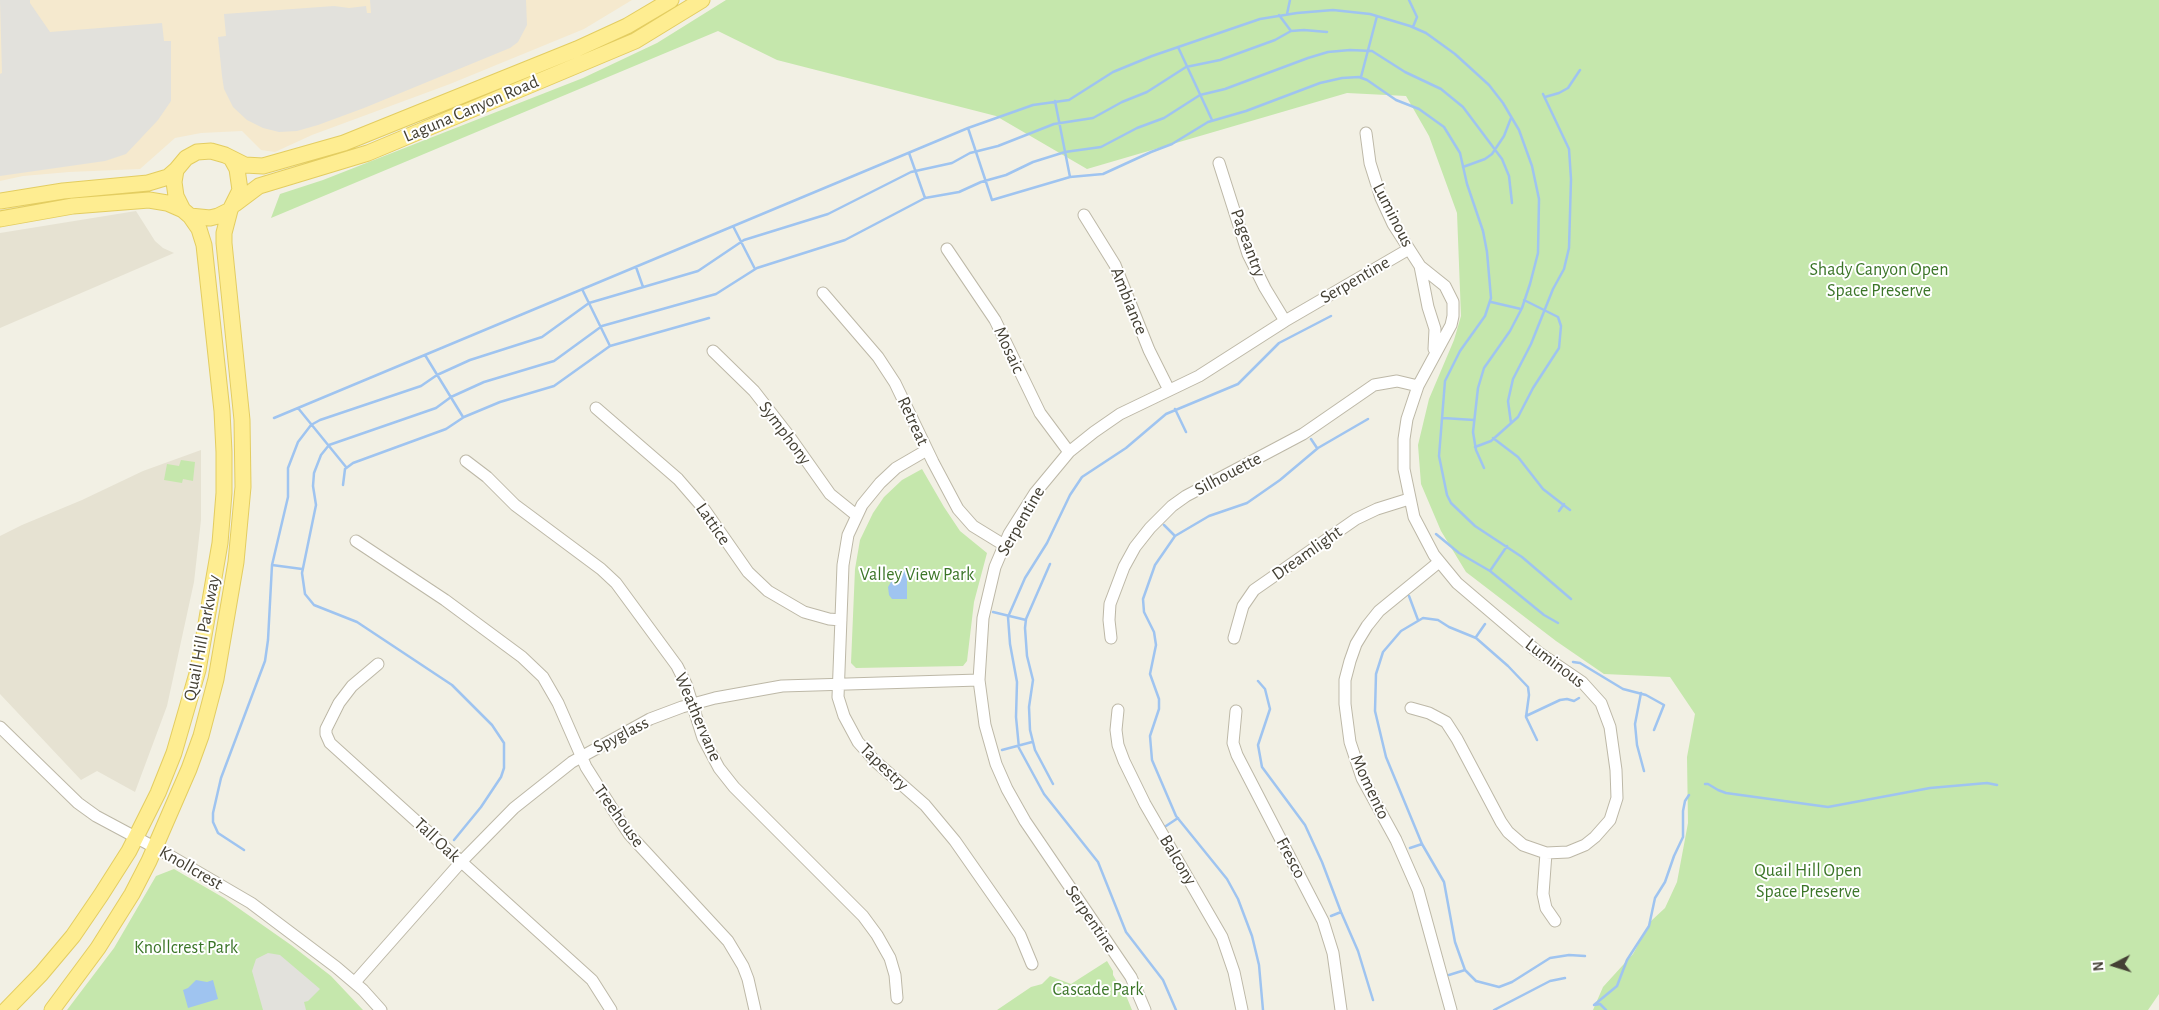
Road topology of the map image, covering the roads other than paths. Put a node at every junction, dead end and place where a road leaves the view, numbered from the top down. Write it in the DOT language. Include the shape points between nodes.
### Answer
graph roads {
  1 [pos="671,0"];
  2 [pos="702,0"];
  3 [pos="577,49"];
  4 [pos="589,60"];
  5 [pos="1366,133"];
  6 [pos="231,158"];
  7 [pos="1219,162"];
  8 [pos="176,170"];
  9 [pos="0,201"];
  10 [pos="232,207"];
  11 [pos="186,213"];
  12 [pos="1084,215"];
  13 [pos="0,218"];
  14 [pos="947,249"];
  15 [pos="1409,249"];
  16 [pos="1420,266"];
  17 [pos="823,293"];
  18 [pos="1285,320"];
  19 [pos="713,351"];
  20 [pos="1434,353"];
  21 [pos="1418,386"];
  22 [pos="1170,390"];
  23 [pos="596,408"];
  24 [pos="927,450"];
  25 [pos="1069,452"];
  26 [pos="466,461"];
  27 [pos="1409,499"];
  28 [pos="856,515"];
  29 [pos="356,541"];
  30 [pos="1004,545"];
  31 [pos="1439,562"];
  32 [pos="841,620"];
  33 [pos="1111,638"];
  34 [pos="1234,638"];
  35 [pos="378,664"];
  36 [pos="979,680"];
  37 [pos="838,683"];
  38 [pos="692,704"];
  39 [pos="1411,708"];
  40 [pos="1118,710"];
  41 [pos="1236,711"];
  42 [pos="0,727"];
  43 [pos="580,756"];
  44 [pos="136,838"];
  45 [pos="156,848"];
  46 [pos="1546,853"];
  47 [pos="461,862"];
  48 [pos="1555,921"];
  49 [pos="1032,964"];
  50 [pos="355,982"];
  51 [pos="897,998"];
  52 [pos="6,1010"];
  53 [pos="52,1010"];
  54 [pos="381,1010"];
  55 [pos="611,1010"];
  56 [pos="755,1010"];
  57 [pos="1145,1010"];
  58 [pos="1242,1010"];
  59 [pos="1341,1010"];
  60 [pos="1451,1010"];
  1 -- 3 [label="main road, Laguna Canyon Road"];
  2 -- 4 [label="main road, Laguna Canyon Road" via="635,41"];
  3 -- 4 [label="main road"];
  3 -- 6 [label="main road, Laguna Canyon Road" via="369,134 311,154 263,166 245,165"];
  4 -- 10 [label="main road, Laguna Canyon Road" via="368,153 260,186"];
  5 -- 15 [label="street, Luminous" via="1376,186"];
  6 -- 8 [label="main road" via="211,151 197,152 186,158"];
  6 -- 10 [label="main road" via="240,180 240,190"];
  7 -- 18 [label="street, Pageantry" via="1248,254"];
  8 -- 9 [label="main road" via="148,183"];
  8 -- 11 [label="main road" via="176,196"];
  10 -- 11 [label="main road" via="210,218"];
  10 -- 45 [label="main road, Quail Hill Parkway" via="224,243 243,449 238,548 220,659 206,717 189,769"];
  11 -- 13 [label="main road" via="167,203 149,200 72,206"];
  11 -- 44 [label="main road, Quail Hill Parkway" via="199,229 204,245 222,410 223,512 216,573 193,690 169,767"];
  12 -- 22 [label="street, Ambiance" via="1115,265 1149,350"];
  14 -- 25 [label="street, Mosaic" via="995,320 1040,413"];
  15 -- 16 [label="street, Luminous"];
  15 -- 18 [label="street, Serpentine"];
  16 -- 20 [label="street, Luminous" via="1435,329"];
  16 -- 20 [label="street, Luminous" via="1445,286 1453,302 1451,325"];
  17 -- 24 [label="street, Retreat" via="888,370"];
  18 -- 22 [label="street, Serpentine" via="1199,376"];
  19 -- 28 [label="street, Symphony" via="764,404 830,494"];
  20 -- 21 [label="street, Luminous"];
  21 -- 27 [label="street, Luminous" via="1404,439"];
  21 -- 33 [label="street, Silhouette" via="1397,381 1374,385 1304,434 1172,506 1140,540 1124,567 1110,604"];
  22 -- 25 [label="street, Serpentine" via="1120,414"];
  23 -- 32 [label="street, Lattice" via="678,479 704,509 739,560 768,591 804,612"];
  24 -- 28 [label="street, Tapestry" via="887,475"];
  24 -- 30 [label="street, Retreat" via="965,517 981,532"];
  25 -- 30 [label="street, Serpentine" via="1024,509"];
  26 -- 38 [label="street, Weathervane" via="616,583 672,659 683,677"];
  27 -- 31 [label="street, Luminous" via="1425,541"];
  27 -- 34 [label="street, Dreamlight" via="1356,519 1254,590 1242,606"];
  28 -- 32 [label="street, Tapestry" via="844,550"];
  29 -- 43 [label="street, Treehouse" via="445,600 532,665 552,692"];
  30 -- 36 [label="street, Serpentine" via="983,618"];
  31 -- 46 [label="street, Luminous" via="1457,583 1530,646 1586,685 1601,704 1608,720 1617,790 1612,816 1585,845 1568,852"];
  31 -- 60 [label="street, Momento" via="1379,610 1367,626 1350,661 1345,680 1345,704 1355,759 1418,890"];
  32 -- 37 [label="street, Tapestry"];
  35 -- 47 [label="street, Tall Oak" via="344,696 326,729 327,739 335,750"];
  36 -- 37 [label="street, Spyglass"];
  36 -- 57 [label="street, Serpentine" via="989,739 1007,789 1131,977"];
  37 -- 38 [label="street, Spyglass" via="760,688"];
  37 -- 49 [label="street, Tapestry" via="840,706 858,742 925,805 955,841 1020,935"];
  38 -- 43 [label="street, Spyglass" via="650,719"];
  38 -- 51 [label="street, Weathervane" via="712,757 726,777 863,916 877,935 890,958"];
  39 -- 46 [label="street, Luminous" via="1446,722 1508,832 1522,845"];
  40 -- 58 [label="street, Balcony" via="1117,738 1124,761 1145,804 1222,937"];
  41 -- 59 [label="street, Fresco" via="1234,742 1237,755 1323,921 1333,953"];
  42 -- 44 [label="street, Knollcrest" via="70,797"];
  43 -- 47 [label="street, Spyglass" via="521,802"];
  43 -- 56 [label="street, Treehouse" via="629,834 728,941 748,980"];
  44 -- 45 [label="street, Knollcrest"];
  44 -- 52 [label="main road, Quail Hill Parkway" via="84,920 42,974"];
  45 -- 50 [label="street, Knollcrest" via="255,906"];
  45 -- 53 [label="main road, Quail Hill Parkway" via="114,923"];
  46 -- 48 [label="street" via="1543,894 1546,908"];
  47 -- 50 [label="street, Spyglass"];
  47 -- 55 [label="street, Tall Oak" via="592,980"];
  50 -- 54 [label="street, Knollcrest"];
}
